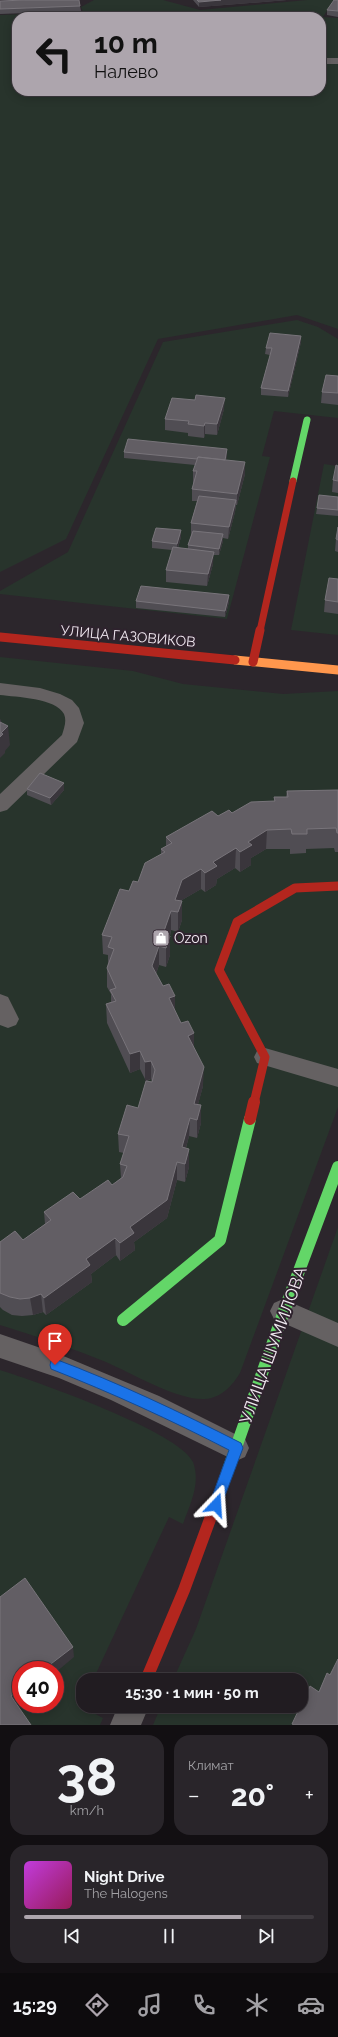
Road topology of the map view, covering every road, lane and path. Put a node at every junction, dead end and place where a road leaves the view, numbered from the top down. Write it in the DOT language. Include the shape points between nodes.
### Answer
graph roads {
  1 [pos="326,61"];
  2 [pos="338,61"];
  3 [pos="307,420"];
  4 [pos="0,637"];
  5 [pos="253,662"];
  6 [pos="338,670"];
  7 [pos="0,689"];
  8 [pos="0,805"];
  9 [pos="338,886"];
  10 [pos="265,1057"];
  11 [pos="338,1078"];
  12 [pos="338,1167"];
  13 [pos="284,1311"];
  14 [pos="123,1320"];
  15 [pos="338,1335"];
  16 [pos="0,1346"];
  17 [pos="236,1448"];
  18 [pos="149,1673"];
  19 [pos="131,1713"];
  20 [pos="125,1725"];
  1 -- 2 [label="street"];
  3 -- 5 [label="street"];
  4 -- 5 [label="street, УЛИЦА ГАЗОВИКОВ"];
  5 -- 6 [label="street, УЛИЦА ГАЗОВИКОВ"];
  7 -- 8 [label="street" via="39,693 58,699 70,709 75,723 70,738"];
  9 -- 10 [label="street" via="295,888 237,922 219,970"];
  10 -- 11 [label="street"];
  10 -- 14 [label="street" via="220,1240"];
  12 -- 13 [label="street, УЛИЦА ШУМИЛОВА"];
  13 -- 15 [label="street"];
  13 -- 17 [label="street, УЛИЦА ШУМИЛОВА"];
  16 -- 17 [label="street" via="97,1381 167,1412"];
  17 -- 18 [label="street, УЛИЦА ШУМИЛОВА" via="174,1619"];
  19 -- 20 [label="street"];
}
